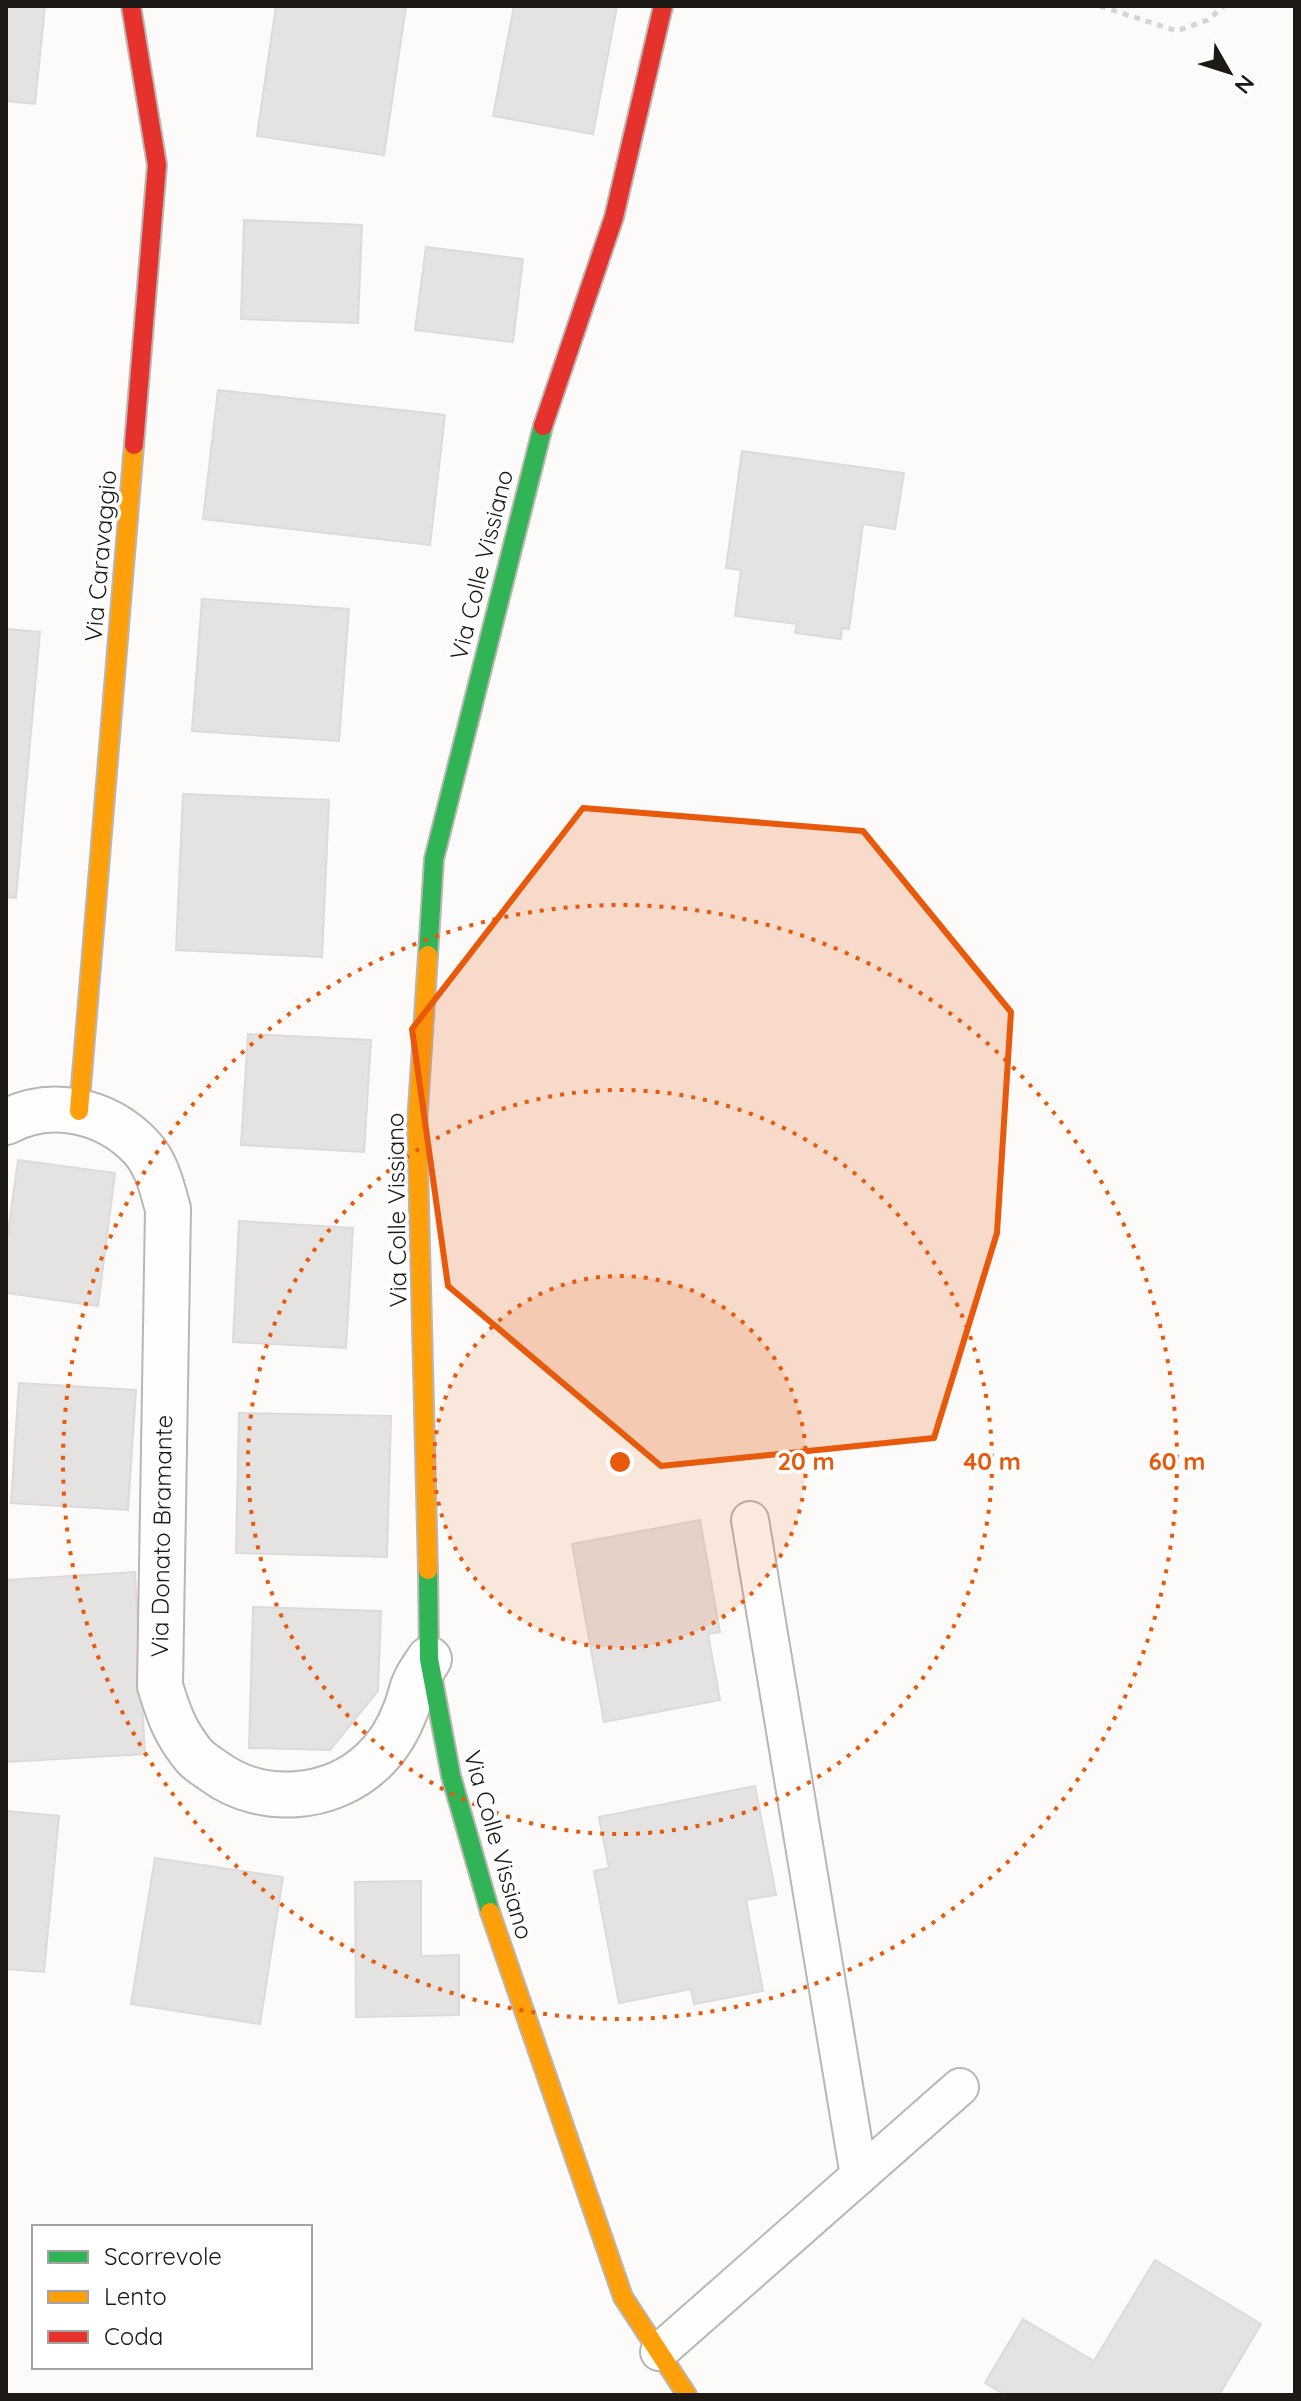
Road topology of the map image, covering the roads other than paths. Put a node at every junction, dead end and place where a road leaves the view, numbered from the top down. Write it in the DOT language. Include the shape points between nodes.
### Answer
graph roads {
  1 [pos="131,6"];
  2 [pos="663,6"];
  3 [pos="79,1111"];
  4 [pos="6,1122"];
  5 [pos="750,1520"];
  6 [pos="429,1659"];
  7 [pos="960,2087"];
  8 [pos="859,2176"];
  9 [pos="659,2352"];
  10 [pos="687,2395"];
  1 -- 3 [label="street, Via Caravaggio" via="157,165"];
  2 -- 6 [label="street, Via Colle Vissiano" via="614,217 540,433 434,859 417,1124"];
  3 -- 4 [label="street, Via Donato Bramante" via="22,1113"];
  3 -- 6 [label="street, Via Donato Bramante" via="114,1125 143,1149 168,1209 160,1686 173,1726 197,1760 228,1781 263,1793 312,1792 345,1781 373,1761 392,1737"];
  5 -- 8 [label="lane"];
  6 -- 9 [label="street, Via Colle Vissiano" via="451,1776 487,1904 623,2297"];
  7 -- 8 [label="lane"];
  8 -- 9 [label="lane"];
  9 -- 10 [label="street, Via Colle Vissiano"];
}
